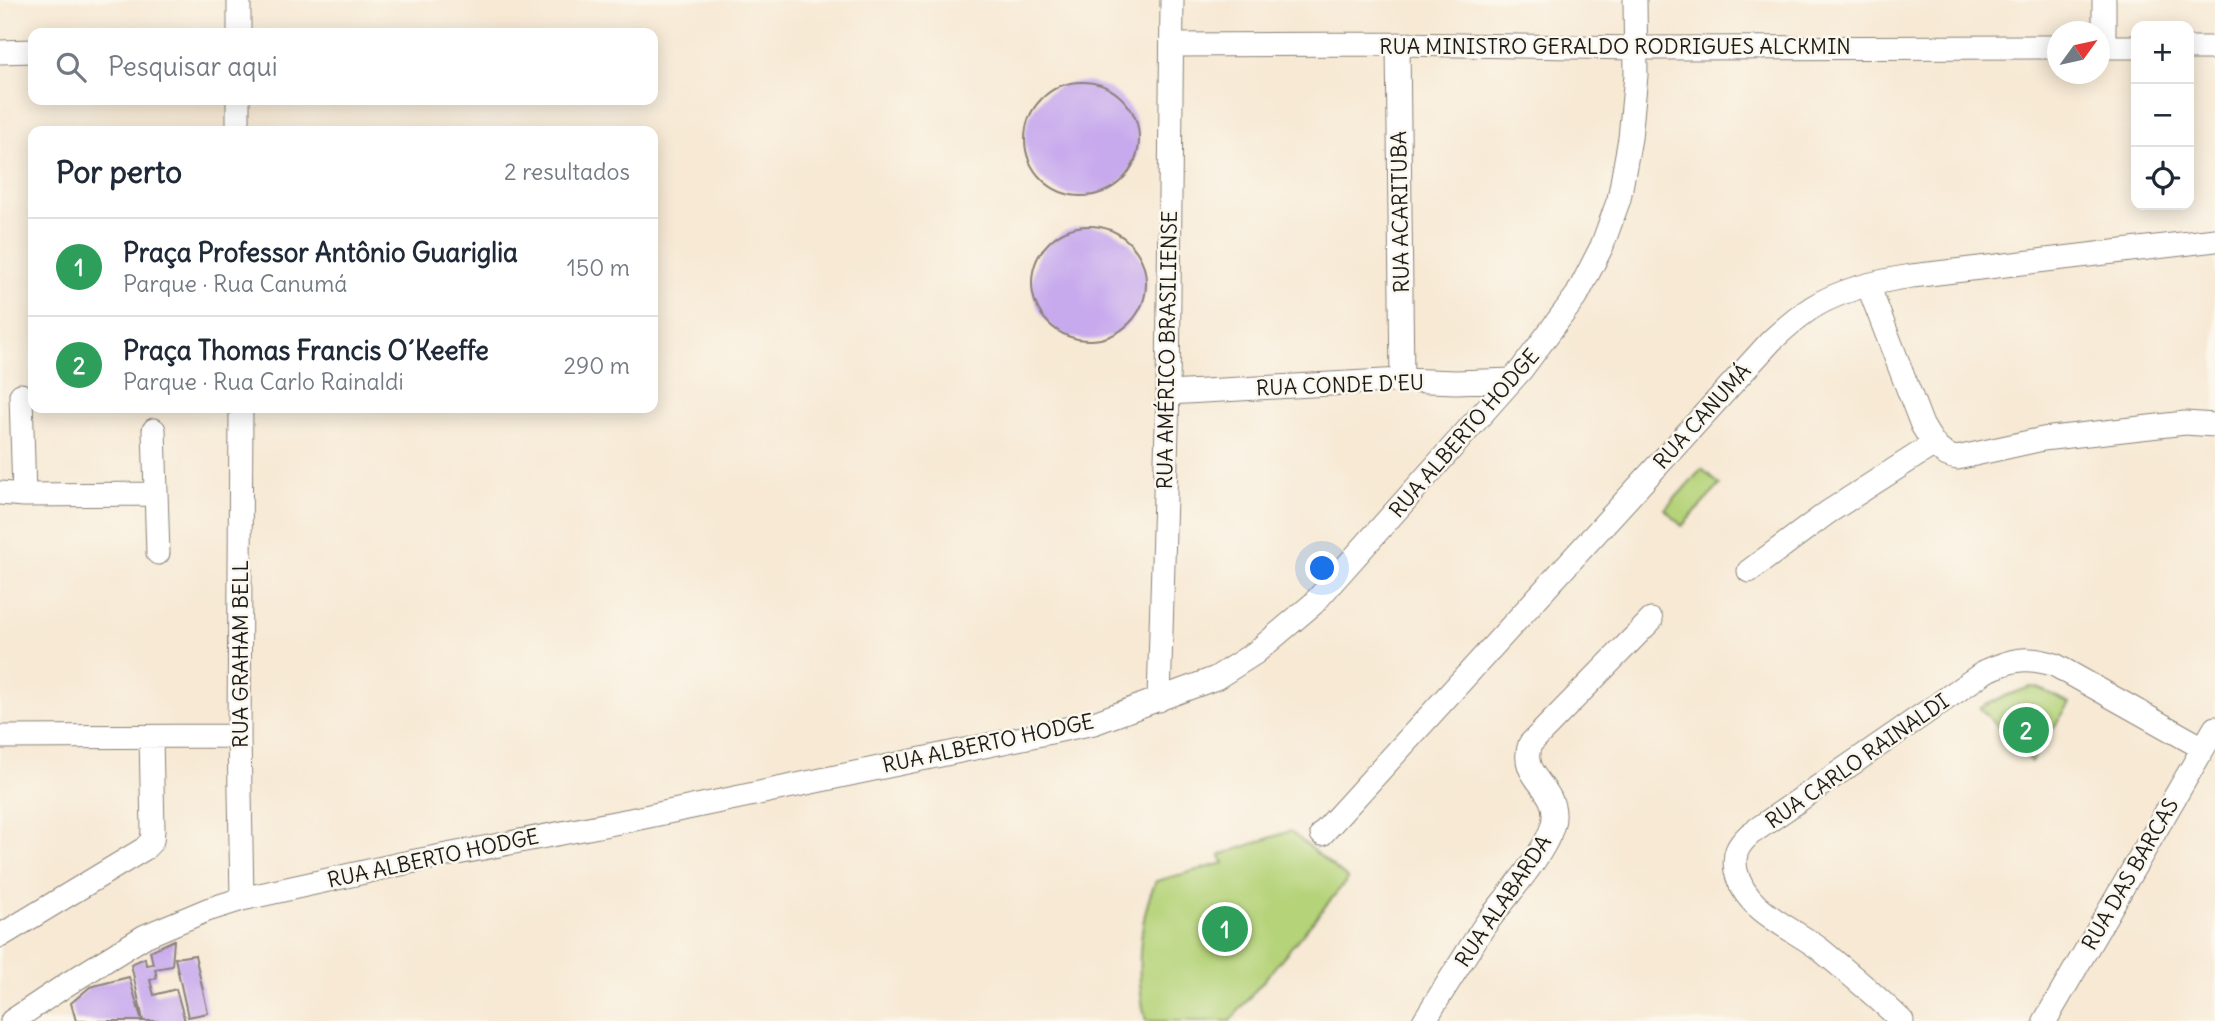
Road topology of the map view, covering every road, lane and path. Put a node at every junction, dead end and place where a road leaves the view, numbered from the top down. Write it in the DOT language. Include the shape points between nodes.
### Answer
graph roads {
  1 [pos="239,0"];
  2 [pos="1172,0"];
  3 [pos="1635,0"];
  4 [pos="2104,0"];
  5 [pos="2103,21"];
  6 [pos="239,28"];
  7 [pos="1398,44"];
  8 [pos="1172,45"];
  9 [pos="2047,47"];
  10 [pos="2110,47"];
  11 [pos="2131,47"];
  12 [pos="1635,48"];
  13 [pos="2194,48"];
  14 [pos="2215,48"];
  15 [pos="0,51"];
  16 [pos="28,51"];
  17 [pos="238,105"];
  18 [pos="238,126"];
  19 [pos="2215,240"];
  20 [pos="1868,285"];
  21 [pos="1402,380"];
  22 [pos="1511,380"];
  23 [pos="1168,393"];
  24 [pos="18,395"];
  25 [pos="241,413"];
  26 [pos="2215,425"];
  27 [pos="154,430"];
  28 [pos="1934,444"];
  29 [pos="0,493"];
  30 [pos="155,494"];
  31 [pos="24,495"];
  32 [pos="158,553"];
  33 [pos="1749,571"];
  34 [pos="1651,620"];
  35 [pos="1159,700"];
  36 [pos="2215,728"];
  37 [pos="239,736"];
  38 [pos="0,737"];
  39 [pos="151,737"];
  40 [pos="2203,748"];
  41 [pos="1322,834"];
  42 [pos="242,899"];
  43 [pos="0,936"];
  44 [pos="12,1021"];
  45 [pos="1424,1021"];
  46 [pos="1902,1021"];
  47 [pos="2045,1021"];
  1 -- 6 [label="street"];
  2 -- 8 [label="street, RUA AMÉRICO BRASILIENSE"];
  3 -- 12 [label="street, RUA ALBERTO HODGE"];
  4 -- 5 [label="street"];
  7 -- 8 [label="street, RUA MINISTRO GERALDO RODRIGUES ALCKMIN"];
  7 -- 12 [label="street, RUA MINISTRO GERALDO RODRIGUES ALCKMIN"];
  7 -- 21 [label="street, RUA ACARITUBA"];
  8 -- 23 [label="street, RUA AMÉRICO BRASILIENSE"];
  9 -- 12 [label="street, RUA MINISTRO GERALDO RODRIGUES ALCKMIN"];
  10 -- 11 [label="street"];
  12 -- 22 [label="street, RUA ALBERTO HODGE" via="1630,138 1619,199 1602,246 1577,295"];
  13 -- 14 [label="street"];
  15 -- 16 [label="street"];
  17 -- 18 [label="street"];
  19 -- 20 [label="street, RUA CANUMÁ"];
  20 -- 28 [label="street" via="1922,425"];
  20 -- 41 [label="street, RUA CANUMÁ" via="1813,307 1770,341"];
  21 -- 22 [label="street, RUA CONDE D'EU"];
  21 -- 23 [label="street, RUA CONDE D'EU"];
  22 -- 35 [label="street, RUA ALBERTO HODGE" via="1313,604 1255,653 1216,678"];
  23 -- 35 [label="street, RUA AMÉRICO BRASILIENSE"];
  24 -- 31 [label="street"];
  25 -- 37 [label="street, RUA GRAHAM BELL"];
  26 -- 28 [label="street" via="2116,429 1957,458 1942,453"];
  27 -- 30 [label="street"];
  28 -- 33 [label="street" via="1827,513"];
  29 -- 31 [label="street"];
  30 -- 31 [label="street"];
  30 -- 32 [label="street"];
  34 -- 45 [label="street, RUA ALABARDA" via="1530,744 1527,763 1552,803 1555,817 1550,834"];
  35 -- 42 [label="street, RUA ALBERTO HODGE" via="1094,723"];
  36 -- 40 [label="street, RUA DAS BARCAS"];
  37 -- 39 [label="street"];
  37 -- 42 [label="street, RUA GRAHAM BELL"];
  38 -- 39 [label="street"];
  39 -- 43 [label="street" via="152,841"];
  40 -- 46 [label="street, RUA CARLO RAINALDI" via="2055,665 2021,659 1986,671 1750,834 1736,850 1734,862 1748,896 1833,960"];
  40 -- 47 [label="street, RUA DAS BARCAS"];
  42 -- 44 [label="street, RUA ALBERTO HODGE" via="145,936"];
}
